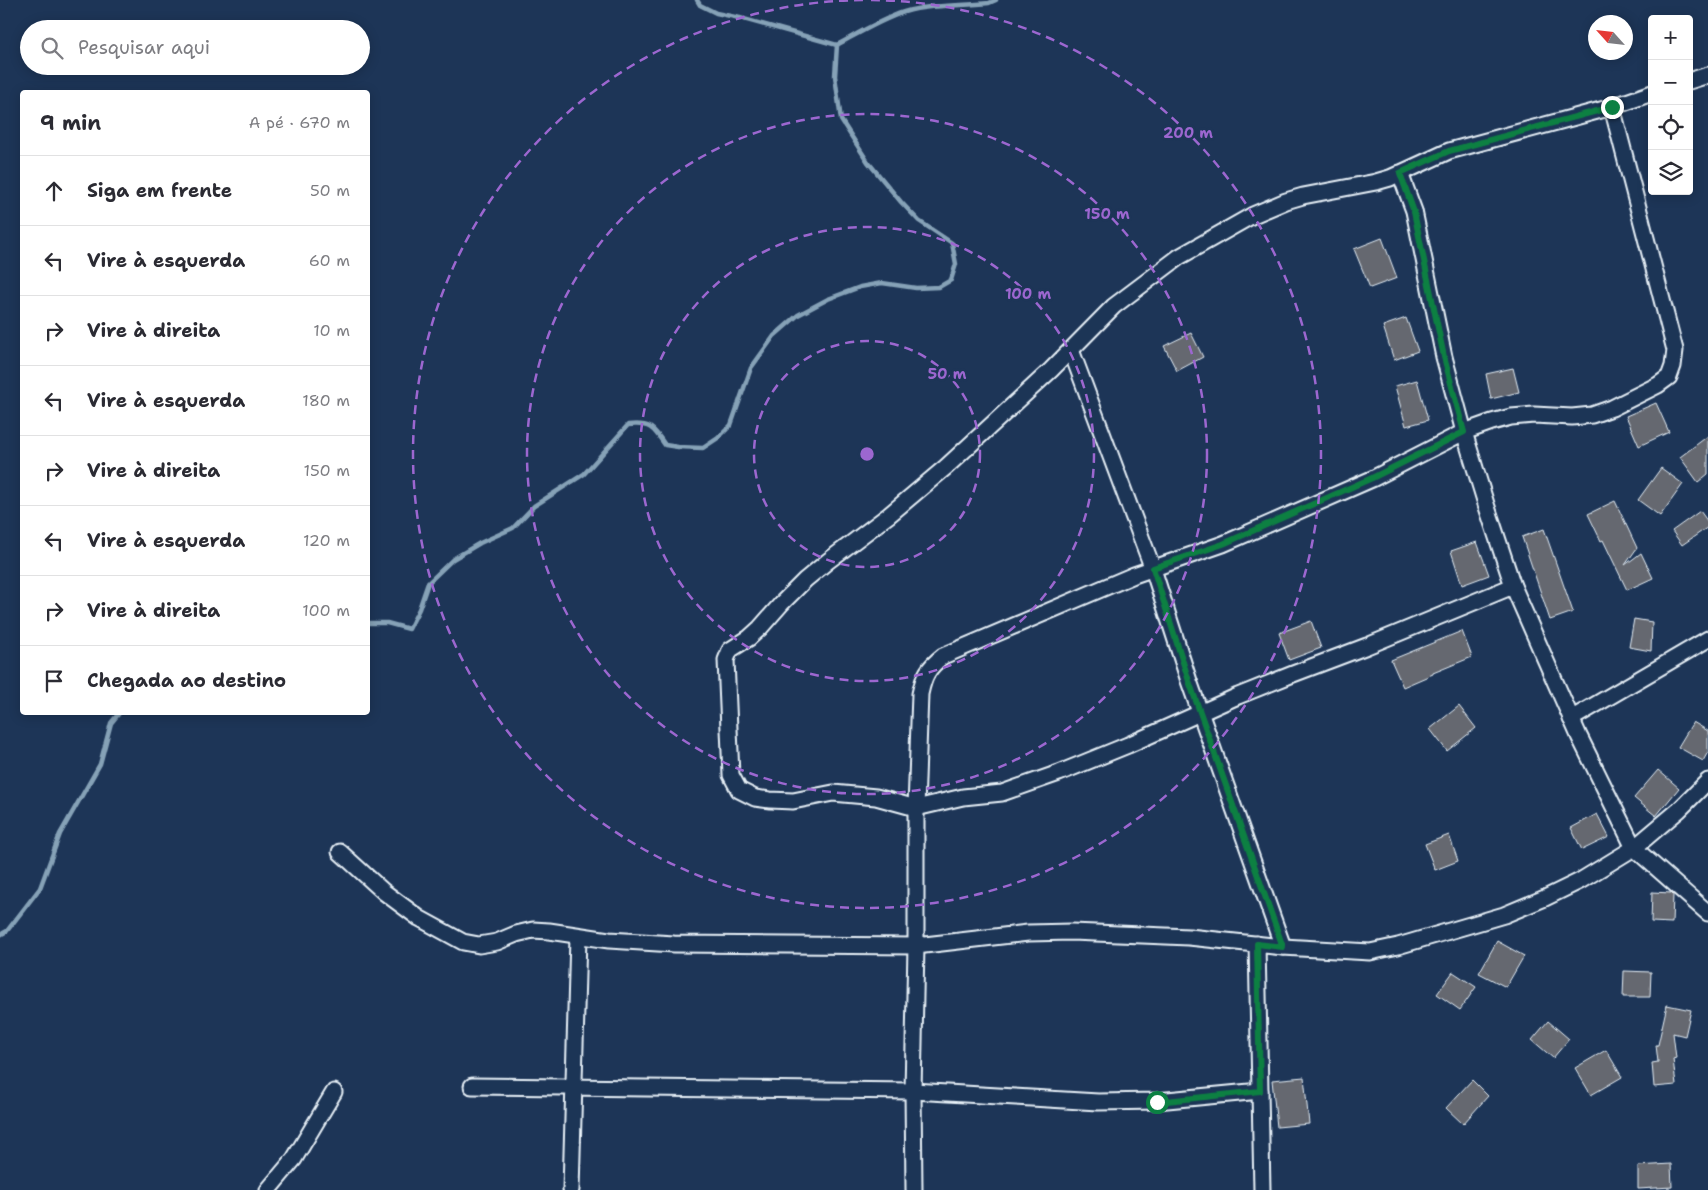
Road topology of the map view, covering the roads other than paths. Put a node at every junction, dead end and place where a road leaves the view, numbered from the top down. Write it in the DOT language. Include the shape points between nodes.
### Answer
graph roads {
  1 [pos="1708,75"];
  2 [pos="1693,80"];
  3 [pos="1648,95"];
  4 [pos="1612,107"];
  5 [pos="1400,173"];
  6 [pos="1071,350"];
  7 [pos="1464,432"];
  8 [pos="1153,568"];
  9 [pos="1513,586"];
  10 [pos="1708,640"];
  11 [pos="1201,713"];
  12 [pos="1571,719"];
  13 [pos="1708,781"];
  14 [pos="916,808"];
  15 [pos="1634,848"];
  16 [pos="340,852"];
  17 [pos="1708,913"];
  18 [pos="578,937"];
  19 [pos="1257,944"];
  20 [pos="916,946"];
  21 [pos="1283,947"];
  22 [pos="472,1086"];
  23 [pos="575,1087"];
  24 [pos="913,1091"];
  25 [pos="1260,1091"];
  26 [pos="334,1092"];
  27 [pos="268,1190"];
  28 [pos="571,1190"];
  29 [pos="914,1190"];
  30 [pos="1262,1190"];
  1 -- 2 [label="street"];
  3 -- 4 [label="street"];
  4 -- 5 [label="street" via="1449,151"];
  4 -- 7 [label="street" via="1675,350 1674,366 1658,385 1592,415 1511,417"];
  5 -- 6 [label="street" via="1361,186 1303,196 1253,215 1179,257 1145,281 1114,306"];
  5 -- 7 [label="street" via="1414,212 1444,357"];
  6 -- 8 [label="street"];
  6 -- 14 [label="street" via="946,468 805,580 760,628 730,650 726,657 731,775 739,790 755,798 770,800 802,800 833,793 866,795"];
  7 -- 8 [label="street" via="1372,478 1240,536"];
  7 -- 9 [label="street"];
  8 -- 11 [label="street"];
  8 -- 14 [label="street" via="943,656 931,666 923,678 920,694"];
  9 -- 11 [label="street"];
  9 -- 12 [label="street"];
  10 -- 12 [label="street"];
  11 -- 14 [label="street" via="1012,790"];
  11 -- 21 [label="street"];
  12 -- 15 [label="street"];
  13 -- 15 [label="street"];
  14 -- 20 [label="street"];
  15 -- 17 [label="street"];
  15 -- 21 [label="street" via="1580,881 1504,915 1398,946 1370,952"];
  16 -- 18 [label="street" via="419,918 464,942 478,945 533,930"];
  18 -- 20 [label="street" via="674,944"];
  18 -- 23 [label="street"];
  19 -- 20 [label="street" via="1190,937 1072,932 1028,933"];
  19 -- 21 [label="street"];
  19 -- 25 [label="street"];
  20 -- 24 [label="street"];
  22 -- 23 [label="street"];
  23 -- 24 [label="street"];
  23 -- 28 [label="street"];
  24 -- 25 [label="street" via="1098,1102 1157,1102"];
  24 -- 29 [label="street"];
  25 -- 30 [label="street"];
  26 -- 27 [label="street" via="294,1159"];
}
